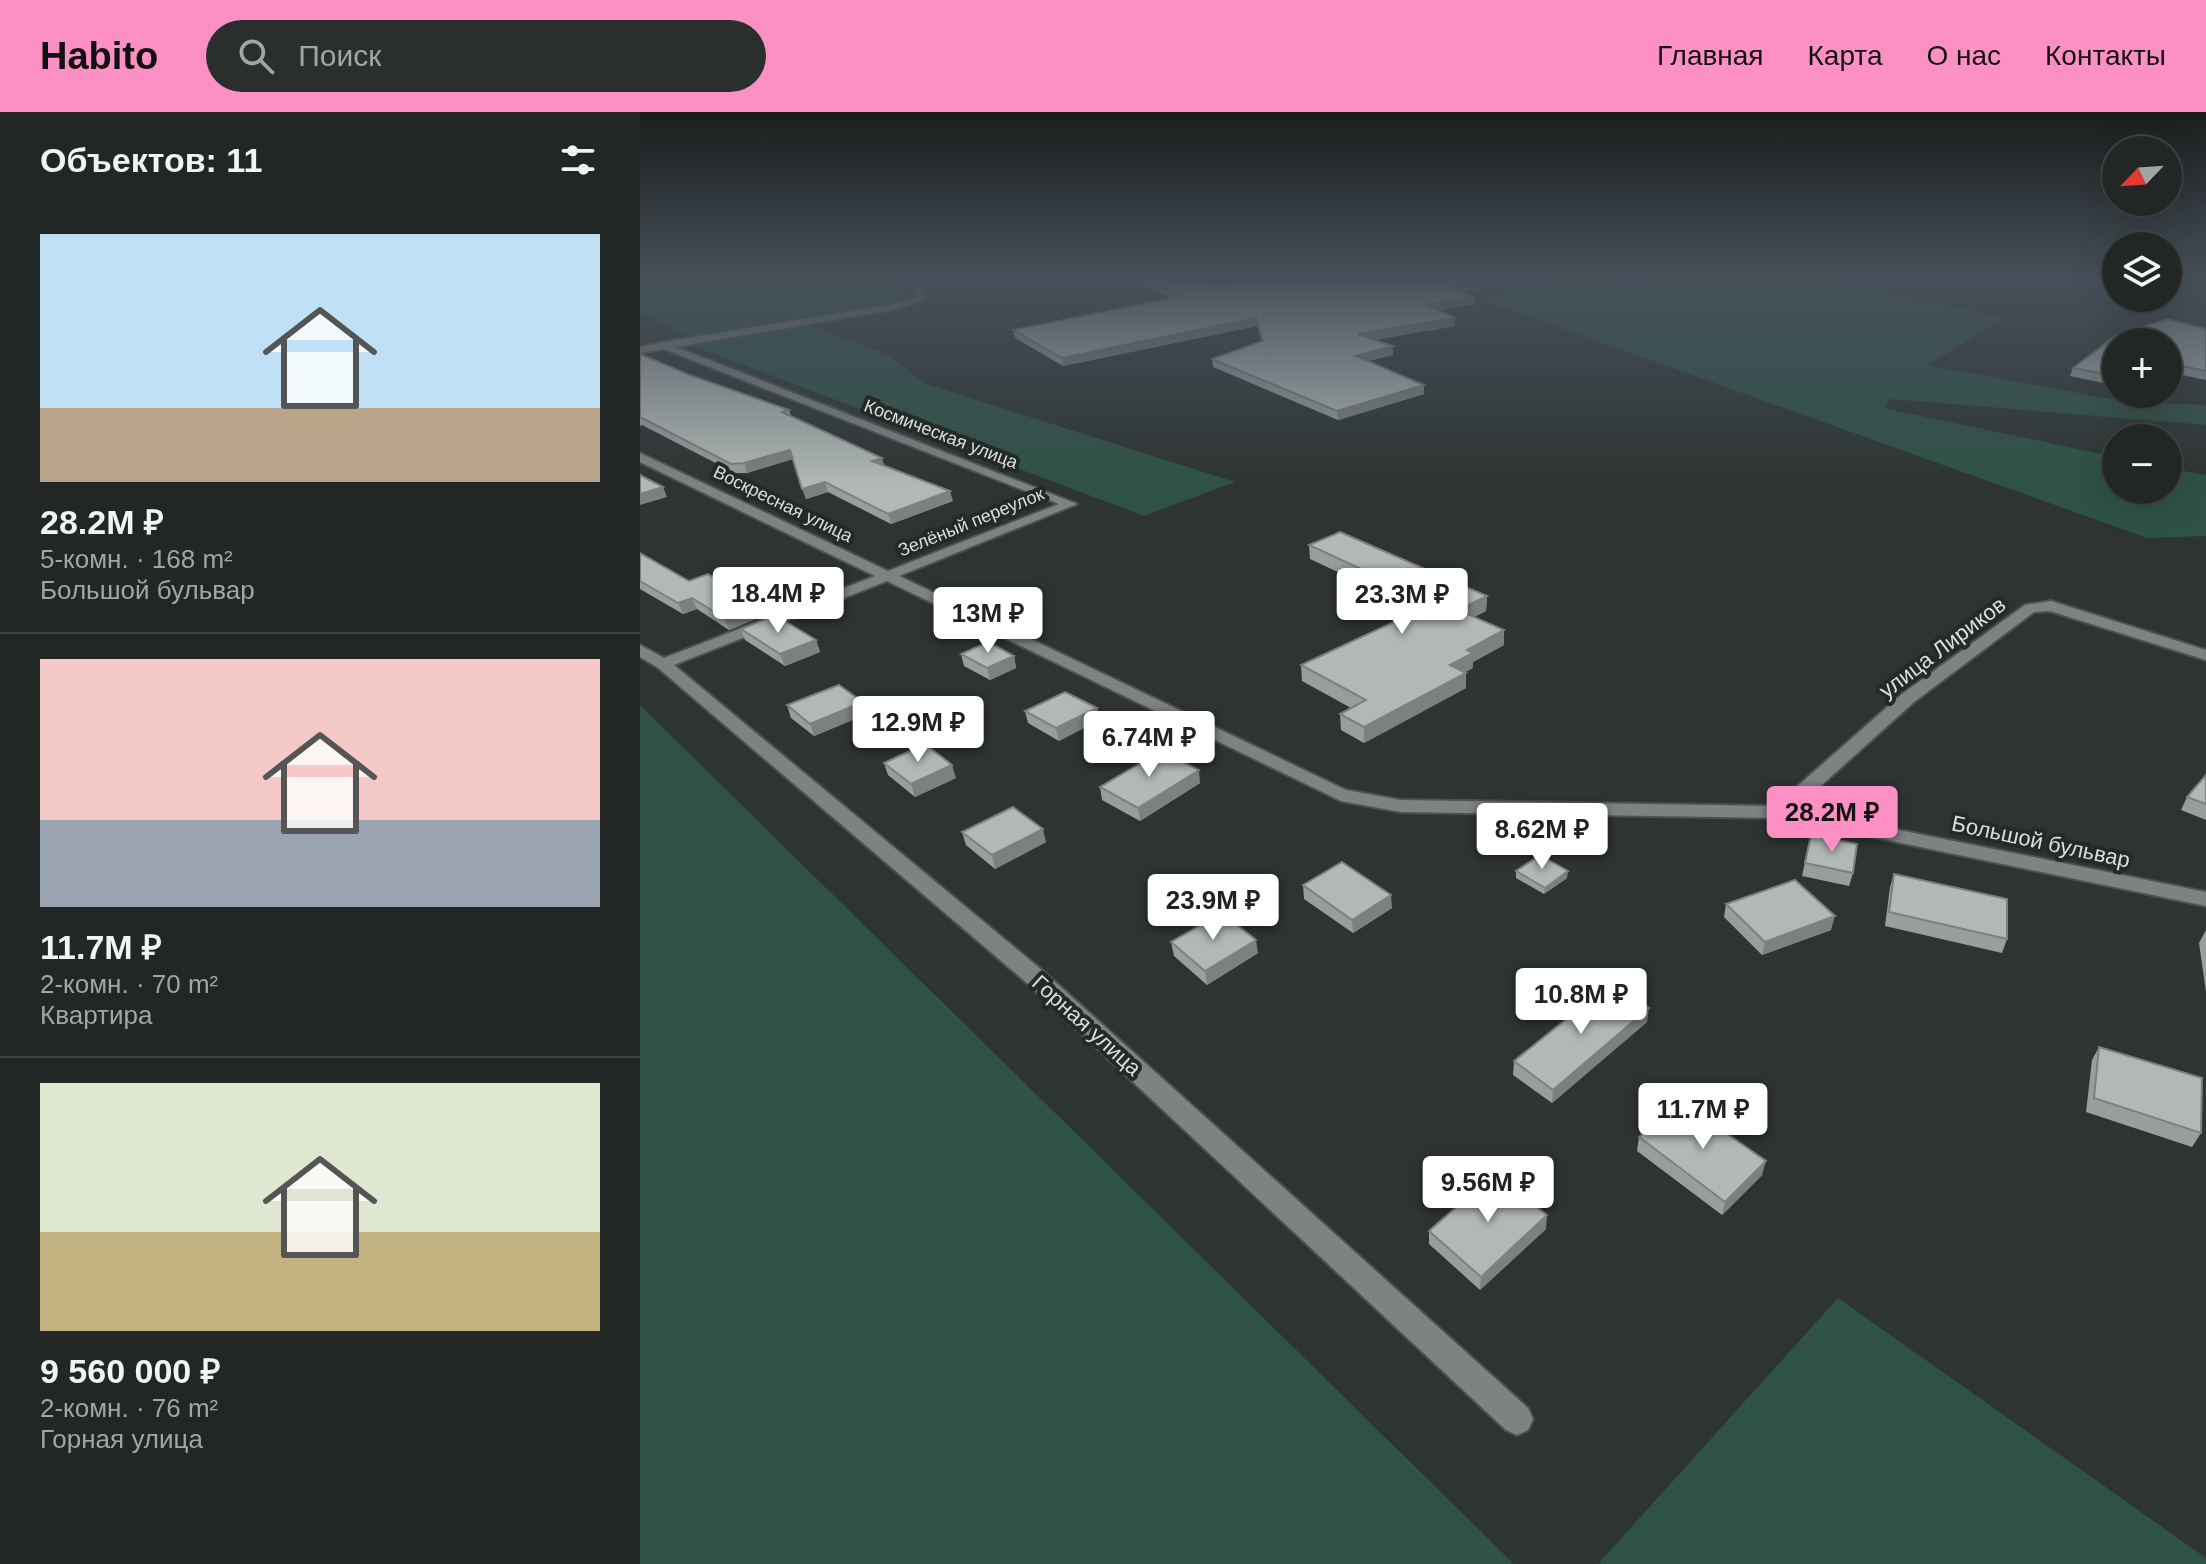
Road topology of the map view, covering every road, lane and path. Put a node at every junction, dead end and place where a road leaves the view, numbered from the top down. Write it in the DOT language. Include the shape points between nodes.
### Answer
graph roads {
  1 [pos="670,348"];
  2 [pos="640,457"];
  3 [pos="1071,504"];
  4 [pos="889,577"];
  5 [pos="640,650"];
  6 [pos="2206,655"];
  7 [pos="663,664"];
  8 [pos="1341,795"];
  9 [pos="1780,812"];
  10 [pos="2206,899"];
  11 [pos="1517,1419"];
  1 -- 3 [label="street, Космическая улица"];
  2 -- 4 [label="street, Воскресная улица"];
  3 -- 4 [label="street, Зелёный переулок"];
  4 -- 7 [label="street, Зелёный переулок"];
  4 -- 8 [label="street, Воскресная улица"];
  5 -- 7 [label="street, Горная улица"];
  6 -- 9 [label="street, улица Лириков" via="2051,606 2030,608 1908,698"];
  7 -- 11 [label="street, Горная улица" via="1035,977"];
  8 -- 9 [label="street, Большой бульвар" via="1401,806"];
  9 -- 10 [label="street, Большой бульвар"];
}
